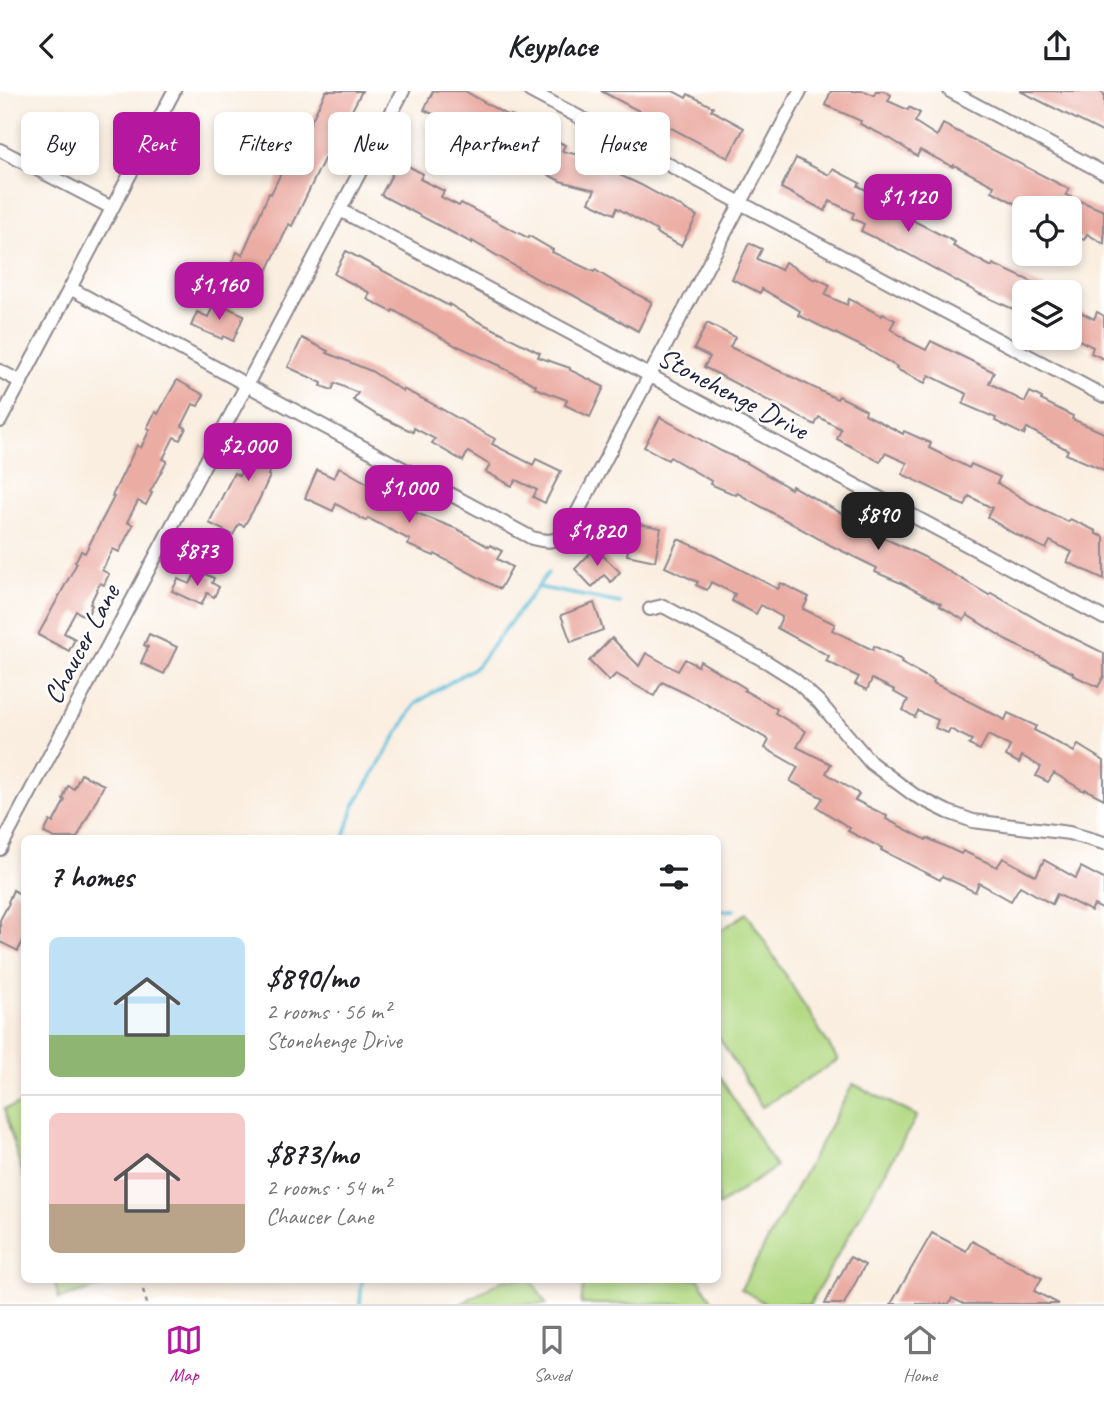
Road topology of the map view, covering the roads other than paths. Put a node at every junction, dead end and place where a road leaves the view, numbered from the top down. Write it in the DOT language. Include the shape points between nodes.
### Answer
graph roads {
  1 [pos="174,91"];
  2 [pos="403,91"];
  3 [pos="530,91"];
  4 [pos="800,91"];
  5 [pos="950,91"];
  6 [pos="0,150"];
  7 [pos="1104,173"];
  8 [pos="741,203"];
  9 [pos="112,208"];
  10 [pos="340,209"];
  11 [pos="70,288"];
  12 [pos="0,371"];
  13 [pos="649,375"];
  14 [pos="21,382"];
  15 [pos="247,385"];
  16 [pos="1104,396"];
  17 [pos="0,421"];
  18 [pos="650,609"];
  19 [pos="1104,618"];
  20 [pos="1104,843"];
  21 [pos="0,849"];
  1 -- 9 [label="street"];
  2 -- 10 [label="street, Chaucer Lane"];
  3 -- 8 [label="street"];
  4 -- 8 [label="street"];
  5 -- 7 [label="street"];
  6 -- 9 [label="street"];
  8 -- 13 [label="street"];
  8 -- 16 [label="street"];
  9 -- 11 [label="street"];
  10 -- 13 [label="street, Stonehenge Drive"];
  10 -- 15 [label="street, Chaucer Lane"];
  11 -- 14 [label="street"];
  11 -- 15 [label="street"];
  12 -- 14 [label="street"];
  13 -- 15 [label="street" via="567,532 546,541 532,538"];
  13 -- 19 [label="street, Stonehenge Drive"];
  14 -- 17 [label="street"];
  15 -- 21 [label="street, Chaucer Lane"];
  18 -- 20 [label="street" via="663,606 794,678 871,763 915,795 972,821 1069,833"];
}
